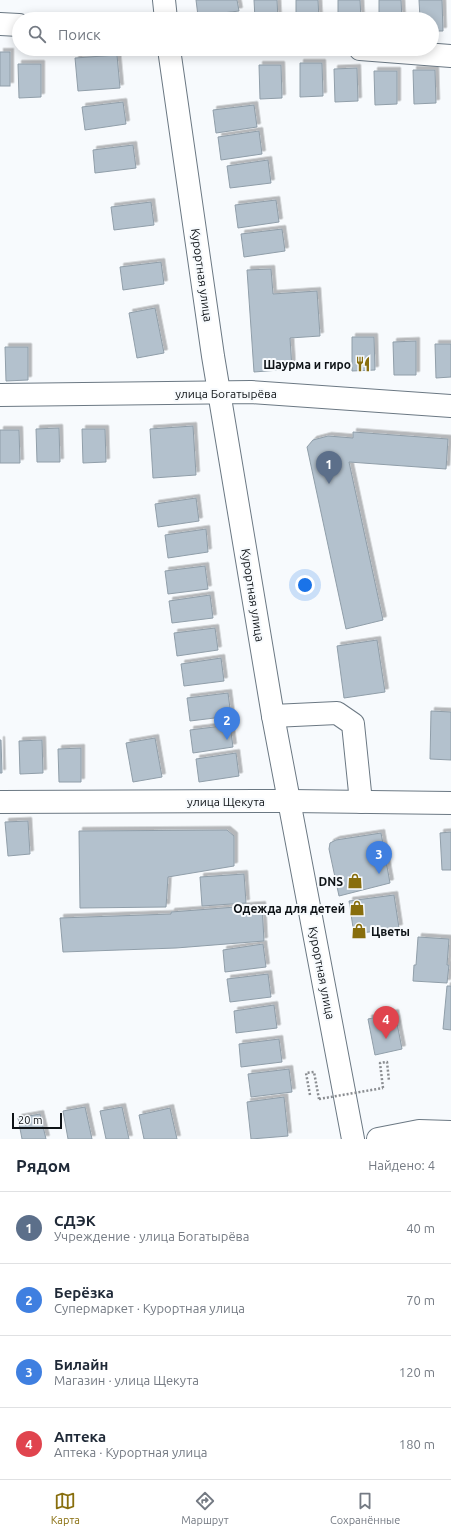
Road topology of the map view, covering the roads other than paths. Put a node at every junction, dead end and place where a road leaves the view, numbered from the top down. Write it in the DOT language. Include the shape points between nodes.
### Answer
graph roads {
  1 [pos="164,0"];
  2 [pos="165,12"];
  3 [pos="0,24"];
  4 [pos="12,25"];
  5 [pos="439,55"];
  6 [pos="170,56"];
  7 [pos="451,56"];
  8 [pos="219,392"];
  9 [pos="0,395"];
  10 [pos="451,406"];
  11 [pos="273,716"];
  12 [pos="290,801"];
  13 [pos="0,802"];
  14 [pos="361,802"];
  15 [pos="451,803"];
  16 [pos="451,1132"];
  17 [pos="353,1139"];
  18 [pos="378,1139"];
  1 -- 2 [label="main road"];
  3 -- 4 [label="main road"];
  5 -- 7 [label="main road"];
  6 -- 8 [label="main road, Курортная улица"];
  8 -- 9 [label="main road, улица Богатырёва"];
  8 -- 10 [label="main road, улица Богатырёва" via="264,392"];
  8 -- 11 [label="main road, Курортная улица"];
  11 -- 12 [label="main road, Курортная улица"];
  11 -- 14 [label="main road" via="337,713 353,724"];
  12 -- 13 [label="main road, улица Щекута"];
  12 -- 14 [label="main road, улица Щекута"];
  12 -- 17 [label="main road, Курортная улица"];
  14 -- 15 [label="main road, улица Щекута"];
  16 -- 18 [label="main road" via="419,1131"];
}
